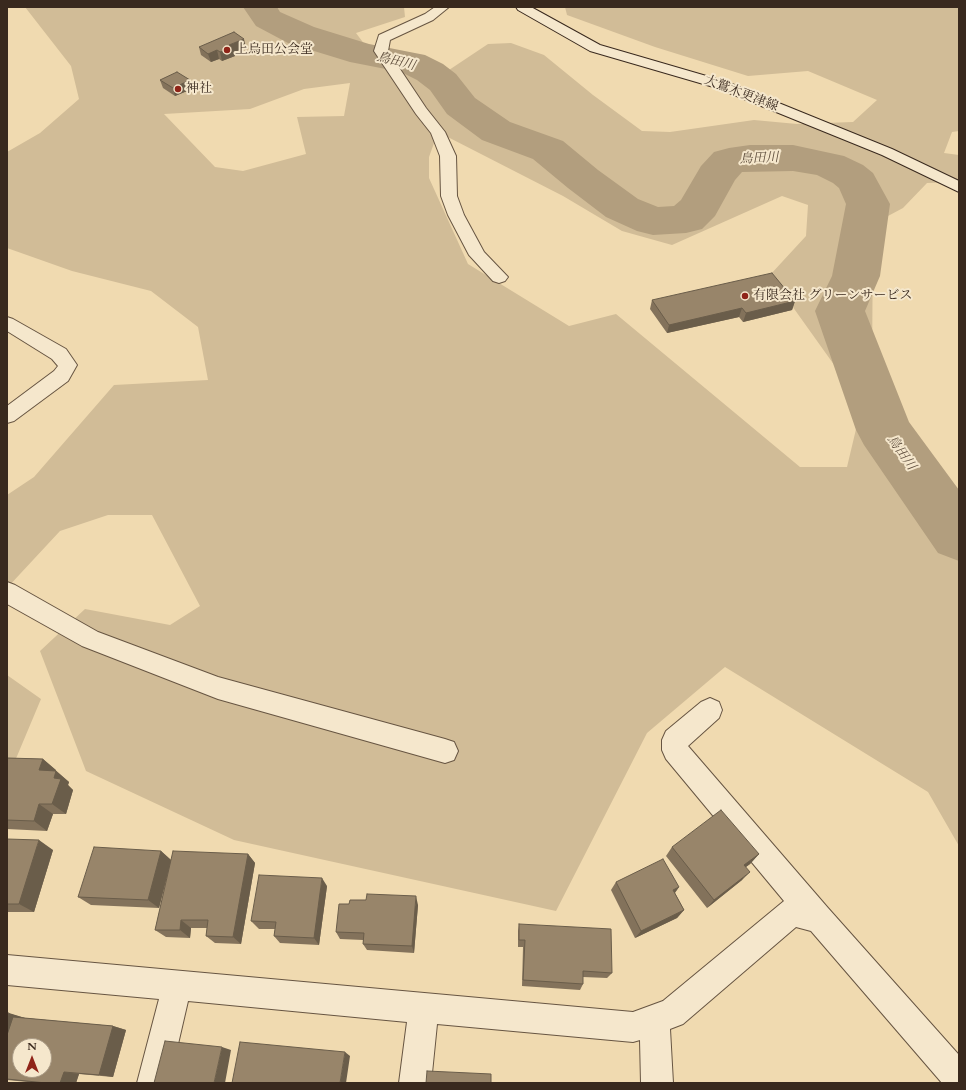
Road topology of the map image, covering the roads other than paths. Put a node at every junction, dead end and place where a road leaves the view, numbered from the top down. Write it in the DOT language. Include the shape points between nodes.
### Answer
graph roads {
  1 [pos="443,7"];
  2 [pos="522,7"];
  3 [pos="959,187"];
  4 [pos="499,277"];
  5 [pos="7,323"];
  6 [pos="7,416"];
  7 [pos="7,592"];
  8 [pos="710,710"];
  9 [pos="446,751"];
  10 [pos="818,919"];
  11 [pos="7,970"];
  12 [pos="177,985"];
  13 [pos="424,1008"];
  14 [pos="654,1019"];
  15 [pos="959,1079"];
  16 [pos="153,1083"];
  17 [pos="415,1083"];
  18 [pos="657,1083"];
  1 -- 4 [label="street" via="384,38 384,56 438,132 448,156 449,196 456,215 477,255"];
  2 -- 3 [label="street, 大鷲木更津線" via="595,48 722,85 887,152"];
  5 -- 6 [label="street" via="59,354 68,365 61,376"];
  7 -- 9 [label="street" via="90,639 218,688"];
  8 -- 10 [label="street" via="675,740 675,750"];
  10 -- 14 [label="street" via="792,912 672,1013"];
  10 -- 15 [label="street"];
  11 -- 12 [label="street"];
  12 -- 13 [label="street"];
  12 -- 16 [label="street"];
  13 -- 14 [label="street" via="633,1027"];
  13 -- 17 [label="street"];
  14 -- 18 [label="street"];
}
